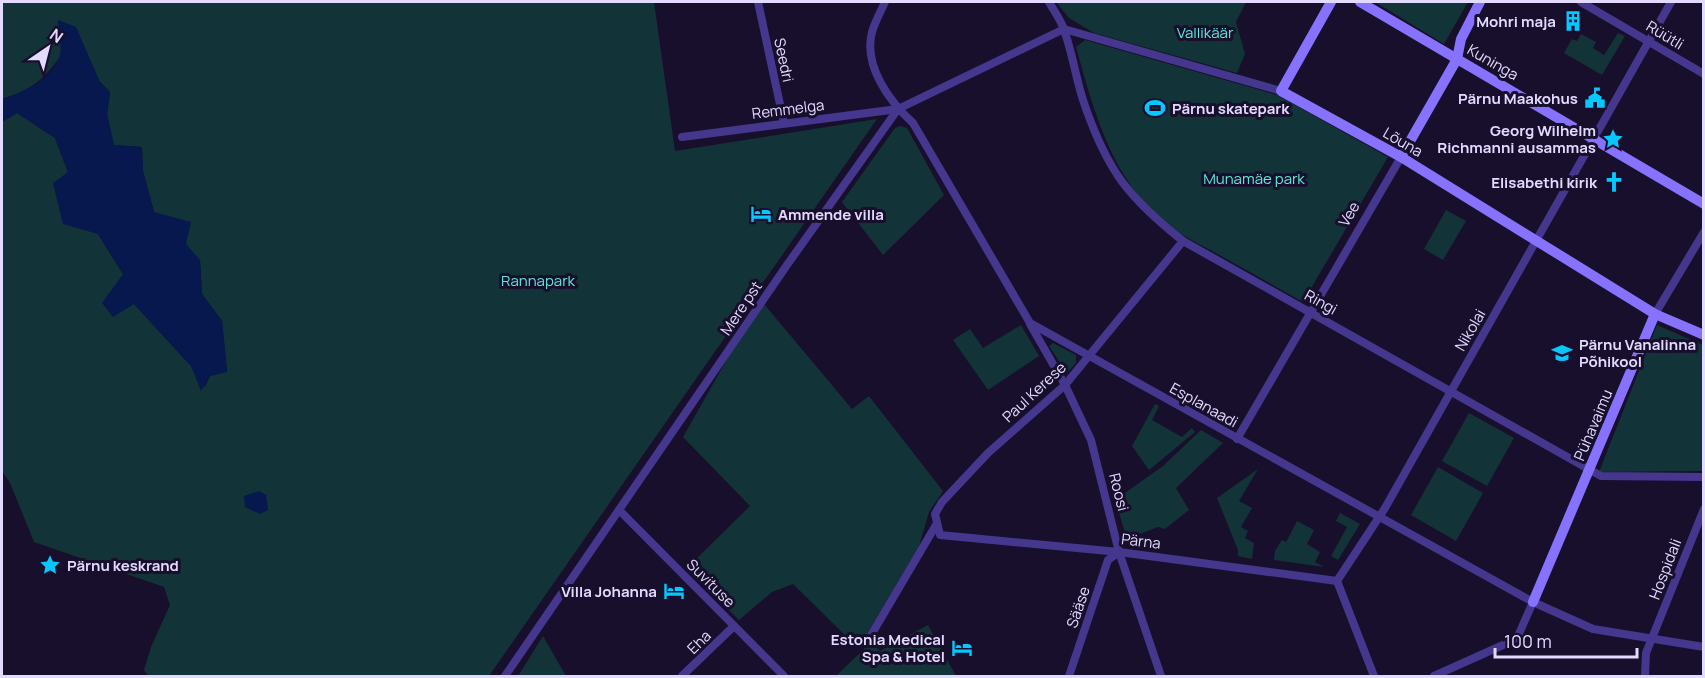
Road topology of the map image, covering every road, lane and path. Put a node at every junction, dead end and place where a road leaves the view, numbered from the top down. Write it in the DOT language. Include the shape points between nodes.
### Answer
graph roads {
  1 [pos="758,2"];
  2 [pos="885,2"];
  3 [pos="1049,2"];
  4 [pos="1332,2"];
  5 [pos="1360,2"];
  6 [pos="1480,2"];
  7 [pos="1671,2"];
  8 [pos="1586,3"];
  9 [pos="1064,28"];
  10 [pos="1649,42"];
  11 [pos="1457,59"];
  12 [pos="1704,74"];
  13 [pos="1281,91"];
  14 [pos="898,110"];
  15 [pos="784,123"];
  16 [pos="682,137"];
  17 [pos="1595,140"];
  18 [pos="1401,157"];
  19 [pos="1704,204"];
  20 [pos="1704,232"];
  21 [pos="1183,241"];
  22 [pos="1535,241"];
  23 [pos="1309,311"];
  24 [pos="1655,314"];
  25 [pos="1030,323"];
  26 [pos="1704,335"];
  27 [pos="1089,357"];
  28 [pos="1065,385"];
  29 [pos="1451,391"];
  30 [pos="1237,439"];
  31 [pos="1590,470"];
  32 [pos="1704,477"];
  33 [pos="1704,509"];
  34 [pos="620,510"];
  35 [pos="1380,516"];
  36 [pos="936,525"];
  37 [pos="1119,552"];
  38 [pos="1337,581"];
  39 [pos="1533,602"];
  40 [pos="734,626"];
  41 [pos="1653,640"];
  42 [pos="867,642"];
  43 [pos="1704,647"];
  44 [pos="505,676"];
  45 [pos="682,676"];
  46 [pos="784,676"];
  47 [pos="1069,676"];
  48 [pos="1161,676"];
  49 [pos="1374,676"];
  50 [pos="1434,676"];
  51 [pos="1645,676"];
  1 -- 15 [label="street, Seedri"];
  2 -- 14 [label="street, Esplanaadi" via="872,33 872,57 888,97"];
  3 -- 9 [label="street, Ringi"];
  4 -- 13 [label="street"];
  5 -- 11 [label="street, Kuninga"];
  6 -- 11 [label="street, Vee" via="1461,39"];
  7 -- 10 [label="street, Nikolai"];
  8 -- 10 [label="street, Rüütli"];
  9 -- 13 [label="street, Lõuna"];
  9 -- 14 [label="street, Mere pst"];
  9 -- 21 [label="street, Ringi" via="1084,105 1105,156 1125,188"];
  10 -- 12 [label="street, Rüütli"];
  10 -- 17 [label="street, Nikolai"];
  11 -- 17 [label="street, Kuninga"];
  11 -- 18 [label="street, Vee"];
  13 -- 18 [label="street, Lõuna"];
  14 -- 15 [label="street, Remmelga"];
  14 -- 25 [label="street, Esplanaadi" via="913,123"];
  14 -- 34 [label="street, Mere pst"];
  15 -- 16 [label="street, Remmelga"];
  17 -- 19 [label="street, Kuninga"];
  17 -- 22 [label="street, Nikolai"];
  18 -- 22 [label="street, Lõuna"];
  18 -- 23 [label="street, Vee"];
  20 -- 24 [label="street, Pühavaimu"];
  21 -- 23 [label="street, Ringi"];
  21 -- 27 [label="street, Paul Kerese"];
  22 -- 24 [label="street, Lõuna"];
  22 -- 29 [label="street, Nikolai"];
  23 -- 29 [label="street, Ringi"];
  23 -- 30 [label="street, Vee"];
  24 -- 26 [label="street, Lõuna"];
  24 -- 31 [label="street, Pühavaimu"];
  25 -- 27 [label="street, Esplanaadi"];
  25 -- 28 [label="street, Roosi"];
  27 -- 28 [label="street, Paul Kerese"];
  27 -- 30 [label="street, Esplanaadi"];
  28 -- 36 [label="street, Paul Kerese" via="957,484 938,507"];
  28 -- 37 [label="street, Roosi" via="1091,440"];
  29 -- 31 [label="street, Ringi"];
  29 -- 35 [label="street, Nikolai"];
  30 -- 35 [label="street, Esplanaadi"];
  31 -- 32 [label="street, Ringi" via="1601,476"];
  31 -- 39 [label="street, Pühavaimu"];
  33 -- 41 [label="street, Hospidali"];
  34 -- 40 [label="street, Suvituse"];
  34 -- 44 [label="street, Mere pst"];
  35 -- 38 [label="street, Nikolai"];
  35 -- 39 [label="street, Esplanaadi"];
  36 -- 37 [label="street, Pärna" via="940,535"];
  36 -- 42 [label="street, Paul Kerese"];
  37 -- 38 [label="street, Pärna"];
  37 -- 47 [label="street, Sääse" via="1108,560"];
  37 -- 48 [label="street, Roosi"];
  38 -- 49 [label="street"];
  39 -- 41 [label="street, Esplanaadi" via="1593,629"];
  39 -- 50 [label="street" via="1512,641"];
  40 -- 45 [label="street, Eha"];
  40 -- 46 [label="street, Suvituse"];
  41 -- 43 [label="street, Esplanaadi"];
  41 -- 51 [label="street, Hospidali" via="1646,653"];
}
